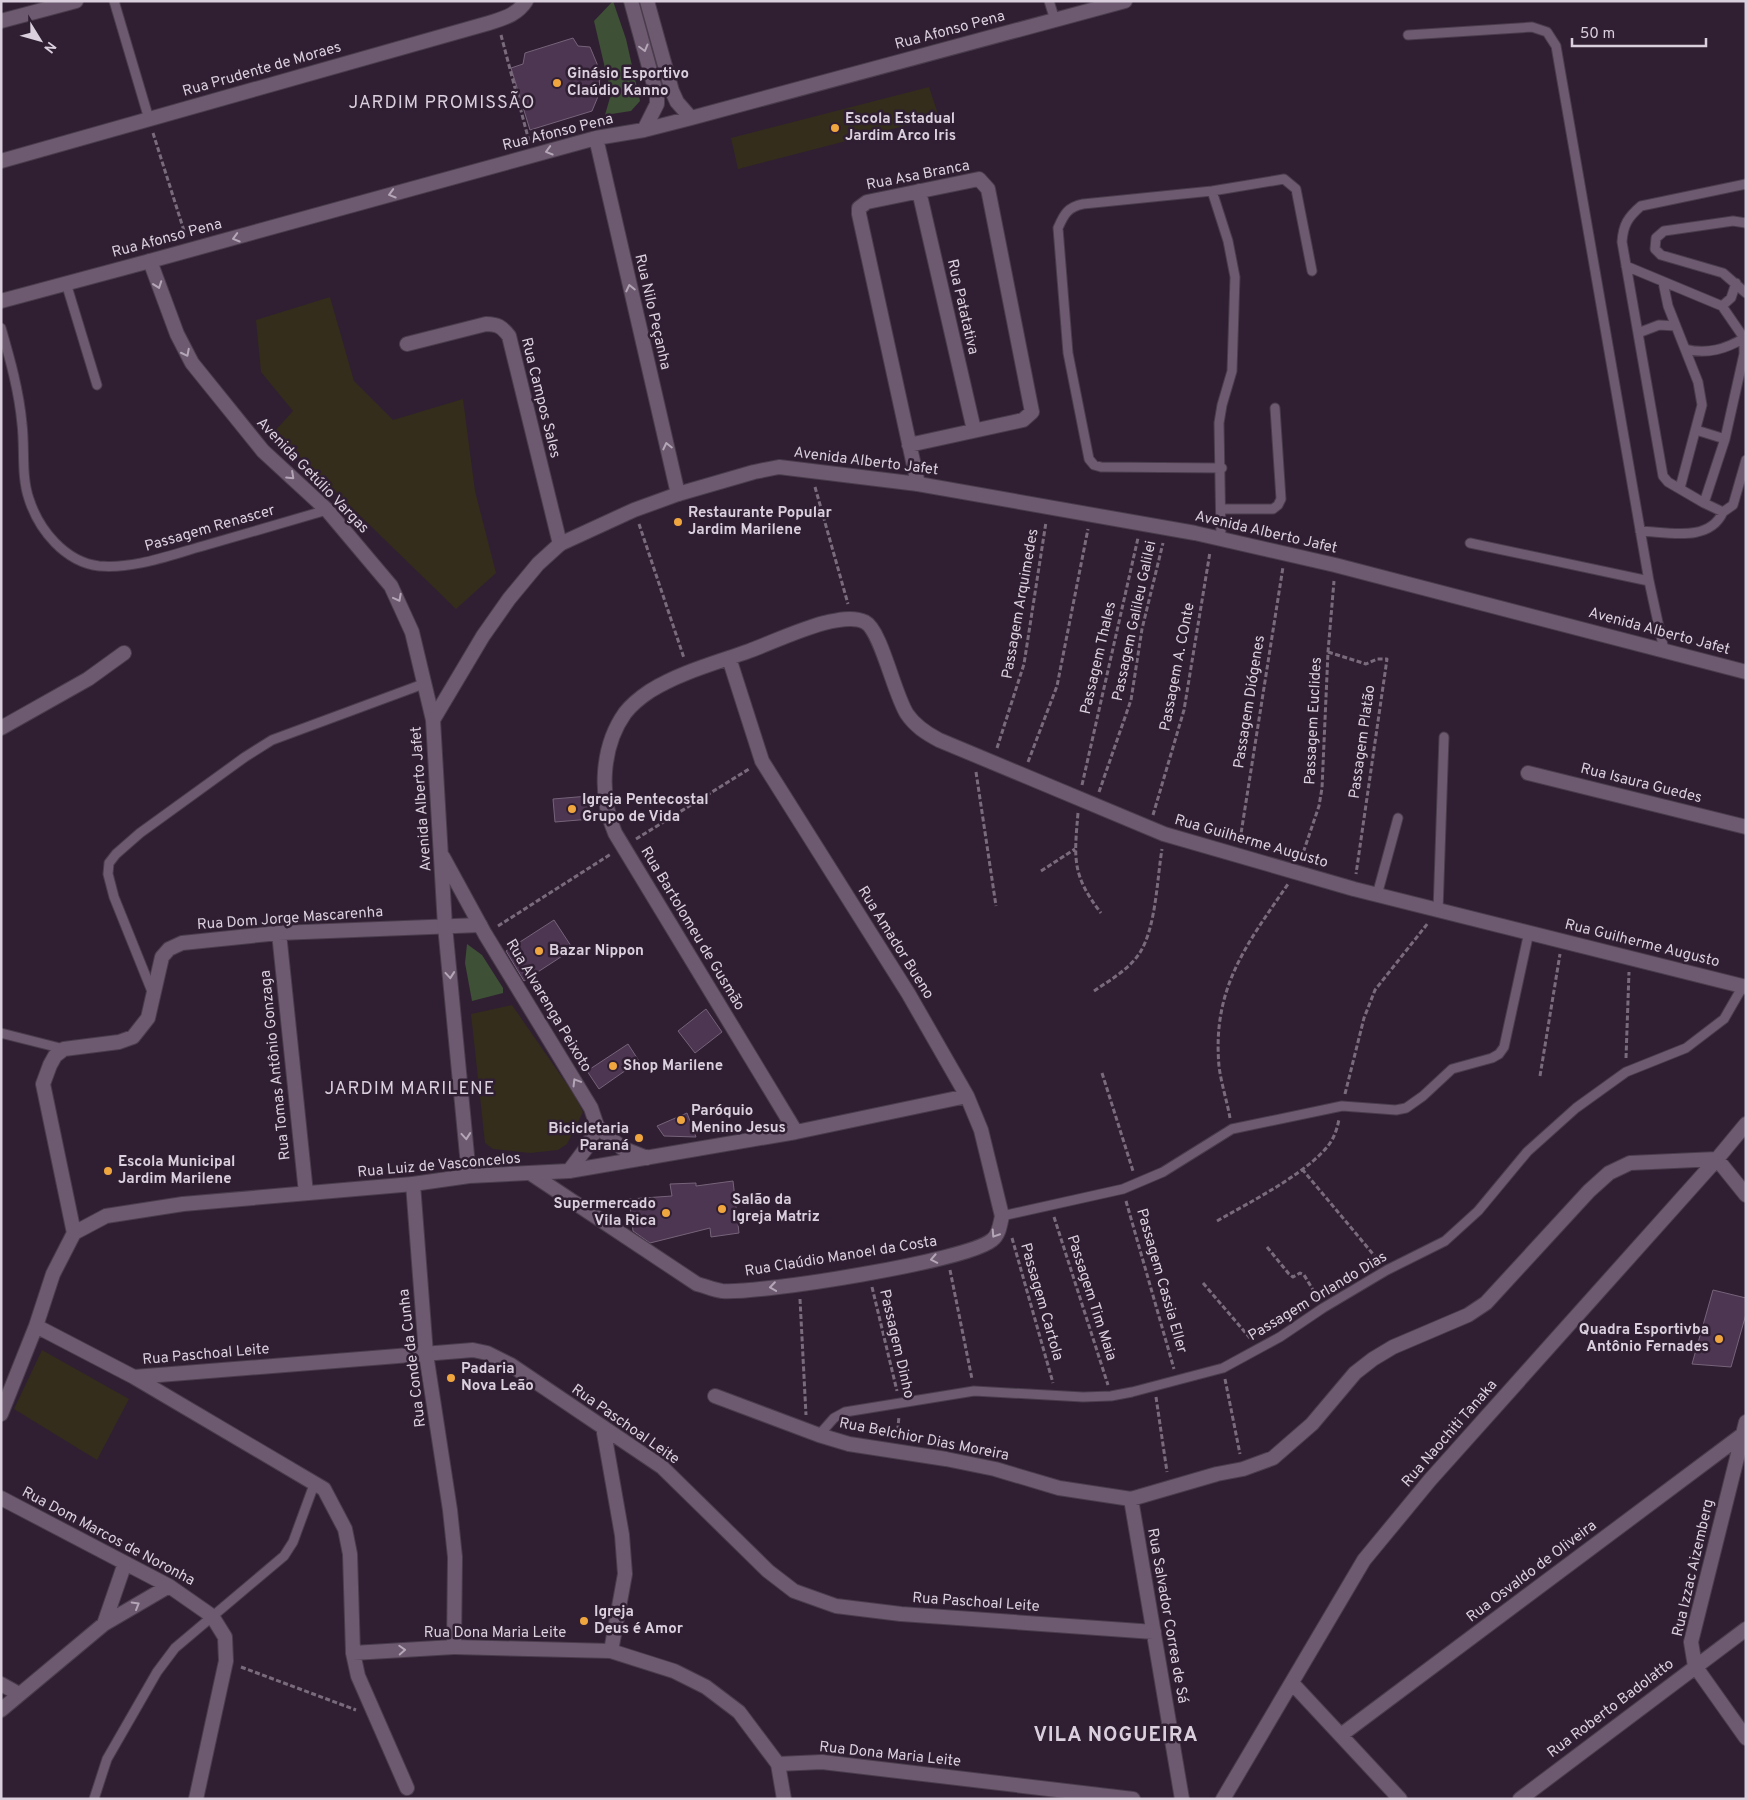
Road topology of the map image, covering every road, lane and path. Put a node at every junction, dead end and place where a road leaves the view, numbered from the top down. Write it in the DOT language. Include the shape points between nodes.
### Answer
graph roads {
  1 [pos="76,1"];
  2 [pos="114,1"];
  3 [pos="526,1"];
  4 [pos="631,1"];
  5 [pos="647,1"];
  6 [pos="1050,1"];
  7 [pos="1125,1"];
  8 [pos="2,19"];
  9 [pos="497,20"];
  10 [pos="1055,20"];
  11 [pos="1408,35"];
  12 [pos="149,118"];
  13 [pos="691,118"];
  14 [pos="644,130"];
  15 [pos="596,138"];
  16 [pos="533,155"];
  17 [pos="1,161"];
  18 [pos="1746,184"];
  19 [pos="919,191"];
  20 [pos="1212,191"];
  21 [pos="1746,223"];
  22 [pos="190,250"];
  23 [pos="150,262"];
  24 [pos="1626,266"];
  25 [pos="1312,272"];
  26 [pos="1663,282"];
  27 [pos="66,283"];
  28 [pos="1736,283"];
  29 [pos="1746,293"];
  30 [pos="1,300"];
  31 [pos="1722,306"];
  32 [pos="1676,326"];
  33 [pos="1,328"];
  34 [pos="1638,333"];
  35 [pos="1745,338"];
  36 [pos="408,344"];
  37 [pos="1685,349"];
  38 [pos="97,385"];
  39 [pos="1275,408"];
  40 [pos="974,430"];
  41 [pos="1696,430"];
  42 [pos="1725,438"];
  43 [pos="909,445"];
  44 [pos="1746,460"];
  45 [pos="1222,468"];
  46 [pos="810,470"];
  47 [pos="918,484"];
  48 [pos="1680,488"];
  49 [pos="678,494"];
  50 [pos="1704,503"];
  51 [pos="1049,507"];
  52 [pos="327,510"];
  53 [pos="634,510"];
  54 [pos="1221,510"];
  55 [pos="1723,512"];
  56 [pos="1090,513"];
  57 [pos="1142,522"];
  58 [pos="1166,527"];
  59 [pos="1640,531"];
  60 [pos="1217,538"];
  61 [pos="1470,543"];
  62 [pos="560,544"];
  63 [pos="1285,553"];
  64 [pos="1335,565"];
  65 [pos="1649,581"];
  66 [pos="852,618"];
  67 [pos="1664,650"];
  68 [pos="1328,652"];
  69 [pos="124,653"];
  70 [pos="729,658"];
  71 [pos="689,672"];
  72 [pos="1746,672"];
  73 [pos="426,684"];
  74 [pos="433,720"];
  75 [pos="1,728"];
  76 [pos="1444,737"];
  77 [pos="974,754"];
  78 [pos="993,761"];
  79 [pos="1024,773"];
  80 [pos="1528,773"];
  81 [pos="1079,798"];
  82 [pos="1095,805"];
  83 [pos="1398,818"];
  84 [pos="1746,827"];
  85 [pos="1149,828"];
  86 [pos="1164,834"];
  87 [pos="1075,849"];
  88 [pos="1238,855"];
  89 [pos="443,857"];
  90 [pos="1041,871"];
  91 [pos="1296,873"];
  92 [pos="1354,889"];
  93 [pos="1376,895"];
  94 [pos="996,906"];
  95 [pos="1438,910"];
  96 [pos="1101,913"];
  97 [pos="480,925"];
  98 [pos="445,926"];
  99 [pos="1529,932"];
  100 [pos="279,933"];
  101 [pos="1562,941"];
  102 [pos="1629,957"];
  103 [pos="1744,987"];
  104 [pos="1094,991"];
  105 [pos="153,994"];
  106 [pos="1,1033"];
  107 [pos="64,1049"];
  108 [pos="1626,1072"];
  109 [pos="1102,1073"];
  110 [pos="1540,1076"];
  111 [pos="967,1096"];
  112 [pos="1342,1106"];
  113 [pos="1746,1124"];
  114 [pos="597,1126"];
  115 [pos="1232,1129"];
  116 [pos="796,1132"];
  117 [pos="648,1158"];
  118 [pos="1717,1159"];
  119 [pos="1302,1170"];
  120 [pos="569,1171"];
  121 [pos="530,1174"];
  122 [pos="469,1176"];
  123 [pos="1136,1183"];
  124 [pos="413,1184"];
  125 [pos="1123,1189"];
  126 [pos="306,1193"];
  127 [pos="1746,1195"];
  128 [pos="1050,1207"];
  129 [pos="1004,1216"];
  130 [pos="1218,1221"];
  131 [pos="74,1233"];
  132 [pos="1267,1246"];
  133 [pos="947,1257"];
  134 [pos="1387,1270"];
  135 [pos="868,1272"];
  136 [pos="1203,1283"];
  137 [pos="799,1284"];
  138 [pos="1323,1308"];
  139 [pos="36,1326"];
  140 [pos="1259,1348"];
  141 [pos="426,1354"];
  142 [pos="1223,1368"];
  143 [pos="134,1377"];
  144 [pos="1177,1380"];
  145 [pos="1155,1386"];
  146 [pos="974,1391"];
  147 [pos="1056,1394"];
  148 [pos="715,1396"];
  149 [pos="1111,1396"];
  150 [pos="900,1404"];
  151 [pos="1,1414"];
  152 [pos="603,1427"];
  153 [pos="1744,1429"];
  154 [pos="812,1433"];
  155 [pos="895,1452"];
  156 [pos="1243,1470"];
  157 [pos="315,1482"];
  158 [pos="1169,1488"];
  159 [pos="1,1498"];
  160 [pos="1130,1499"];
  161 [pos="125,1564"];
  162 [pos="169,1586"];
  163 [pos="212,1616"];
  164 [pos="104,1624"];
  165 [pos="1746,1629"];
  166 [pos="1154,1632"];
  167 [pos="454,1648"];
  168 [pos="611,1651"];
  169 [pos="353,1653"];
  170 [pos="226,1662"];
  171 [pos="1695,1666"];
  172 [pos="1292,1683"];
  173 [pos="1,1684"];
  174 [pos="19,1694"];
  175 [pos="372,1709"];
  176 [pos="1,1710"];
  177 [pos="1341,1735"];
  178 [pos="1746,1738"];
  179 [pos="778,1764"];
  180 [pos="407,1788"];
  181 [pos="94,1799"];
  182 [pos="196,1799"];
  183 [pos="784,1799"];
  184 [pos="1133,1799"];
  185 [pos="1182,1799"];
  186 [pos="1223,1799"];
  187 [pos="1400,1799"];
  188 [pos="1520,1799"];
  1 -- 8 [label="street"];
  2 -- 12 [label="lane"];
  3 -- 9 [label="street, Rua Prudente de Moraes" via="522,8"];
  4 -- 14 [label="street, one-way" via="657,96 657,104"];
  5 -- 13 [label="street" via="672,91"];
  6 -- 10 [label="lane"];
  7 -- 10 [label="street, Rua Afonso Pena"];
  9 -- 12 [label="street, Rua Prudente de Moraes"];
  9 -- 16 [label="path"];
  10 -- 13 [label="street, Rua Afonso Pena"];
  11 -- 59 [label="lane" via="1532,27 1547,32 1556,46"];
  12 -- 17 [label="street, Rua Prudente de Moraes"];
  12 -- 22 [label="path"];
  13 -- 14 [label="street, Rua Afonso Pena"];
  14 -- 15 [label="street, Rua Afonso Pena"];
  15 -- 16 [label="street, Rua Afonso Pena, one-way"];
  49 -- 15 [label="street, Rua Nilo Peçanha, one-way"];
  16 -- 22 [label="street, Rua Afonso Pena, one-way"];
  18 -- 24 [label="lane" via="1641,206 1623,228"];
  19 -- 40 [label="street, Rua Patatativa"];
  19 -- 40 [label="street, Rua Asa Branca" via="978,179 988,189 1032,412 1022,420"];
  19 -- 43 [label="street, Rua Asa Branca" via="867,202 859,208 858,214"];
  20 -- 25 [label="lane" via="1277,179 1291,183 1296,189"];
  20 -- 45 [label="lane" via="1228,241 1235,277 1232,371 1219,423"];
  20 -- 45 [label="lane" via="1072,206 1058,228 1068,352 1089,459 1101,468"];
  21 -- 28 [label="lane" via="1733,221 1664,231 1656,238 1655,249 1661,255 1710,268"];
  22 -- 23 [label="street, Rua Afonso Pena"];
  23 -- 27 [label="street, Rua Afonso Pena"];
  23 -- 52 [label="street, Avenida Getúlio Vargas, one-way" via="177,334 192,363 263,450"];
  24 -- 26 [label="lane"];
  24 -- 34 [label="lane"];
  26 -- 31 [label="lane"];
  26 -- 32 [label="lane"];
  27 -- 30 [label="street, Rua Afonso Pena"];
  27 -- 38 [label="lane"];
  28 -- 29 [label="lane"];
  28 -- 31 [label="lane" via="1731,298"];
  31 -- 35 [label="lane"];
  32 -- 34 [label="lane" via="1659,325"];
  32 -- 37 [label="lane"];
  33 -- 52 [label="lane, Passagem Renascer" via="14,374 22,423 28,498 39,524 61,549 77,559 99,566 139,564"];
  34 -- 48 [label="lane" via="1663,476"];
  35 -- 37 [label="lane" via="1713,351"];
  35 -- 42 [label="lane"];
  36 -- 62 [label="street, Rua Campos Sales" via="486,324 503,328 509,336"];
  37 -- 41 [label="lane" via="1702,405"];
  39 -- 54 [label="lane" via="1282,499 1273,509"];
  40 -- 43 [label="street, Rua Asa Branca"];
  41 -- 42 [label="lane"];
  41 -- 48 [label="lane"];
  42 -- 50 [label="lane"];
  43 -- 47 [label="street, Rua Asa Branca"];
  44 -- 55 [label="lane" via="1733,505"];
  45 -- 54 [label="lane"];
  46 -- 47 [label="street, Avenida Alberto Jafet"];
  46 -- 49 [label="street, Avenida Alberto Jafet" via="779,467"];
  46 -- 66 [label="path"];
  47 -- 51 [label="street, Avenida Alberto Jafet"];
  48 -- 50 [label="lane"];
  49 -- 53 [label="street, Avenida Alberto Jafet"];
  50 -- 55 [label="lane"];
  51 -- 56 [label="street, Avenida Alberto Jafet"];
  51 -- 78 [label="path, Passagem Arquimedes" via="1024,664"];
  52 -- 73 [label="street, Avenida Getúlio Vargas, one-way" via="391,586 412,632"];
  53 -- 62 [label="street, Avenida Alberto Jafet"];
  53 -- 71 [label="path"];
  54 -- 60 [label="lane"];
  55 -- 59 [label="lane" via="1712,527 1698,533"];
  56 -- 57 [label="street, Avenida Alberto Jafet"];
  56 -- 79 [label="path" via="1057,686"];
  57 -- 58 [label="street, Avenida Alberto Jafet"];
  57 -- 81 [label="path, Passagem Thales"];
  58 -- 60 [label="street, Avenida Alberto Jafet"];
  58 -- 82 [label="path, Passagem Galileu Galilei" via="1142,630 1131,700"];
  59 -- 65 [label="lane"];
  60 -- 63 [label="street, Avenida Alberto Jafet"];
  60 -- 85 [label="path, Passagem A. COnte" via="1184,710"];
  61 -- 65 [label="lane"];
  62 -- 74 [label="street, Avenida Alberto Jafet" via="538,564 509,599"];
  63 -- 64 [label="street, Avenida Alberto Jafet"];
  63 -- 88 [label="path, Passagem Diógenes"];
  64 -- 67 [label="street, Avenida Alberto Jafet"];
  64 -- 68 [label="path, Passagem Euclides"];
  65 -- 67 [label="lane"];
  66 -- 70 [label="street, Rua Bartolomeu de Gusmão" via="824,623"];
  66 -- 77 [label="street, Rua Guilherme Augusto" via="865,622 876,633 896,694 907,715 921,730"];
  67 -- 72 [label="street, Avenida Alberto Jafet"];
  68 -- 91 [label="path, Passagem Euclides" via="1322,788"];
  68 -- 92 [label="path, Passagem Platão" via="1366,664 1377,659 1387,660"];
  69 -- 75 [label="street" via="88,678"];
  70 -- 71 [label="street, Rua Bartolomeu de Gusmão"];
  70 -- 111 [label="street, Rua Amador Bueno" via="762,761 908,993"];
  71 -- 116 [label="street, Rua Bartolomeu de Gusmão" via="638,699 625,714 613,737 605,772 604,795 609,819"];
  73 -- 74 [label="street, Avenida Getúlio Vargas"];
  73 -- 105 [label="lane" via="272,740 188,798 116,854 108,874 114,897"];
  74 -- 89 [label="street, Avenida Alberto Jafet"];
  76 -- 95 [label="lane"];
  77 -- 78 [label="street, Rua Guilherme Augusto"];
  77 -- 94 [label="path"];
  78 -- 79 [label="street, Rua Guilherme Augusto"];
  79 -- 81 [label="street, Rua Guilherme Augusto"];
  80 -- 84 [label="street, Rua Isaura Guedes"];
  81 -- 82 [label="street, Rua Guilherme Augusto"];
  81 -- 87 [label="path, Passagem Thales"];
  82 -- 85 [label="street, Rua Guilherme Augusto"];
  83 -- 93 [label="lane"];
  85 -- 86 [label="street, Rua Guilherme Augusto"];
  86 -- 88 [label="street, Rua Guilherme Augusto"];
  86 -- 104 [label="path" via="1148,936 1139,955 1124,971"];
  87 -- 90 [label="path"];
  87 -- 96 [label="path, Passagem Thales" via="1079,882"];
  88 -- 91 [label="street, Rua Guilherme Augusto"];
  89 -- 97 [label="street, Rua Alvarenga Peixoto"];
  89 -- 98 [label="street, Avenida Alberto Jafet"];
  91 -- 92 [label="street, Rua Guilherme Augusto"];
  91 -- 115 [label="path, Passagem Euclides" via="1235,965 1221,1009 1219,1066"];
  92 -- 93 [label="street, Rua Guilherme Augusto"];
  93 -- 95 [label="street, Rua Guilherme Augusto"];
  95 -- 99 [label="street, Rua Guilherme Augusto"];
  95 -- 112 [label="path" via="1375,990 1364,1018"];
  97 -- 98 [label="street, Rua Dom Jorge Mascarenha"];
  114 -- 97 [label="street, Rua Alvarenga Peixoto, one-way" via="591,1108"];
  98 -- 100 [label="street, Rua Dom Jorge Mascarenha"];
  98 -- 122 [label="street, Avenida Alberto Jafet, one-way"];
  99 -- 101 [label="street, Rua Guilherme Augusto"];
  99 -- 112 [label="lane" via="1504,1047 1499,1054 1452,1069 1406,1108"];
  100 -- 105 [label="street, Rua Dom Jorge Mascarenha" via="182,943 169,949 159,967"];
  100 -- 126 [label="street, Rua Tomas Antônio Gonzaga"];
  101 -- 102 [label="street, Rua Guilherme Augusto"];
  101 -- 110 [label="path"];
  102 -- 103 [label="street, Rua Guilherme Augusto"];
  102 -- 108 [label="path"];
  103 -- 108 [label="lane, Passagem Orlando Dias" via="1724,1019 1686,1048"];
  105 -- 107 [label="street, Rua Dom Jorge Mascarenha" via="148,1018 133,1037 119,1042"];
  106 -- 107 [label="lane"];
  107 -- 131 [label="street" via="55,1056 43,1084"];
  108 -- 134 [label="lane, Passagem Orlando Dias" via="1576,1108 1527,1152 1460,1230 1445,1242"];
  109 -- 123 [label="path"];
  111 -- 116 [label="street, Rua Luiz de Vasconcelos"];
  111 -- 129 [label="street, Rua Amador Bueno" via="981,1130"];
  112 -- 115 [label="lane"];
  112 -- 119 [label="path" via="1333,1138 1323,1152"];
  113 -- 118 [label="street, Rua Naochiti Tanaka"];
  114 -- 117 [label="street" via="622,1148"];
  114 -- 120 [label="street" via="587,1147"];
  115 -- 123 [label="lane" via="1188,1159"];
  116 -- 117 [label="street, Rua Luiz de Vasconcelos"];
  117 -- 120 [label="street, Rua Luiz de Vasconcelos"];
  118 -- 127 [label="street"];
  118 -- 156 [label="street" via="1630,1163 1609,1173 1589,1190 1486,1303 1468,1315 1373,1359 1355,1373 1286,1449"];
  118 -- 172 [label="street, Rua Naochiti Tanaka" via="1430,1480 1364,1560"];
  119 -- 130 [label="path"];
  119 -- 134 [label="path"];
  120 -- 121 [label="street, Rua Luiz de Vasconcelos"];
  121 -- 122 [label="street, Rua Luiz de Vasconcelos"];
  137 -- 121 [label="street, Rua Claúdio Manoel da Costa, one-way" via="721,1291 696,1284"];
  122 -- 124 [label="street, Rua Luiz de Vasconcelos"];
  123 -- 125 [label="lane"];
  124 -- 126 [label="street, Rua Luiz de Vasconcelos"];
  124 -- 141 [label="street, Rua Conde da Cunha"];
  125 -- 128 [label="lane"];
  125 -- 144 [label="path, Passagem Cassia Eller"];
  126 -- 131 [label="street, Rua Luiz de Vasconcelos" via="183,1204 106,1216"];
  128 -- 129 [label="lane"];
  128 -- 149 [label="path, Passagem Tim Maia"];
  129 -- 133 [label="street, Rua Claúdio Manoel da Costa, one-way" via="996,1236 981,1247"];
  129 -- 147 [label="path, Passagem Cartola"];
  131 -- 139 [label="street" via="53,1274"];
  132 -- 138 [label="path" via="1289,1274 1293,1277 1300,1273 1304,1275"];
  133 -- 135 [label="street, Rua Claúdio Manoel da Costa, one-way"];
  133 -- 146 [label="path"];
  134 -- 138 [label="lane, Passagem Orlando Dias"];
  135 -- 137 [label="street, Rua Claúdio Manoel da Costa"];
  135 -- 150 [label="path, Passagem Dinho"];
  136 -- 140 [label="path"];
  137 -- 154 [label="path"];
  138 -- 140 [label="lane, Passagem Orlando Dias" via="1299,1326"];
  139 -- 143 [label="street"];
  139 -- 151 [label="street"];
  140 -- 142 [label="lane, Passagem Orlando Dias"];
  141 -- 143 [label="street, Rua Paschoal Leite"];
  141 -- 152 [label="street, Rua Paschoal Leite" via="473,1350 487,1354 511,1365"];
  141 -- 167 [label="street, Rua Conde da Cunha" via="453,1538"];
  142 -- 144 [label="lane, Passagem Orlando Dias"];
  142 -- 156 [label="path"];
  143 -- 157 [label="street"];
  144 -- 145 [label="lane, Passagem Orlando Dias"];
  145 -- 149 [label="lane, Passagem Orlando Dias"];
  145 -- 158 [label="path"];
  146 -- 147 [label="lane, Passagem Orlando Dias"];
  146 -- 150 [label="lane, Passagem Orlando Dias"];
  147 -- 149 [label="lane, Passagem Orlando Dias"];
  148 -- 154 [label="street, Rua Belchior Dias Moreira"];
  150 -- 154 [label="lane, Passagem Orlando Dias" via="845,1412"];
  150 -- 155 [label="path, Passagem Dinho"];
  152 -- 166 [label="street, Rua Paschoal Leite" via="662,1467 768,1571 794,1591 836,1606 901,1614"];
  152 -- 168 [label="street" via="622,1535 625,1574"];
  153 -- 171 [label="street, Rua Izzac Aizemberg" via="1695,1621 1691,1642"];
  153 -- 177 [label="street, Rua Osvaldo de Oliveira"];
  154 -- 155 [label="street, Rua Belchior Dias Moreira"];
  155 -- 160 [label="street, Rua Belchior Dias Moreira" via="995,1470 1059,1488"];
  156 -- 158 [label="street"];
  157 -- 163 [label="lane" via="293,1542 284,1556"];
  157 -- 169 [label="street" via="324,1489 345,1529 350,1554"];
  158 -- 160 [label="street"];
  159 -- 161 [label="street, Rua Dom Marcos de Noronha"];
  160 -- 166 [label="street, Rua Salvador Correa de Sá"];
  161 -- 162 [label="street, Rua Dom Marcos de Noronha"];
  161 -- 164 [label="street"];
  162 -- 163 [label="street, Rua Dom Marcos de Noronha"];
  164 -- 162 [label="street, one-way"];
  163 -- 170 [label="street, Rua Dom Marcos de Noronha" via="225,1637"];
  163 -- 181 [label="lane" via="175,1648 157,1672 107,1758"];
  164 -- 174 [label="street"];
  165 -- 171 [label="street, Rua Roberto Badolatto"];
  166 -- 185 [label="street, Rua Salvador Correa de Sá"];
  167 -- 168 [label="street, Rua Dona Maria Leite"];
  169 -- 167 [label="street, Rua Dona Maria Leite, one-way"];
  168 -- 179 [label="street, Rua Dona Maria Leite" via="674,1671 706,1687 739,1712"];
  169 -- 175 [label="street" via="358,1676"];
  170 -- 175 [label="path" via="351,1709"];
  170 -- 182 [label="street, Rua Dom Marcos de Noronha"];
  171 -- 178 [label="street, Rua Izzac Aizemberg"];
  171 -- 188 [label="street, Rua Roberto Badolatto"];
  172 -- 177 [label="street"];
  172 -- 186 [label="street, Rua Naochiti Tanaka"];
  173 -- 174 [label="street"];
  174 -- 176 [label="street"];
  175 -- 180 [label="street"];
  177 -- 187 [label="street"];
  179 -- 183 [label="street"];
  179 -- 184 [label="street, Rua Dona Maria Leite" via="822,1762"];
}
